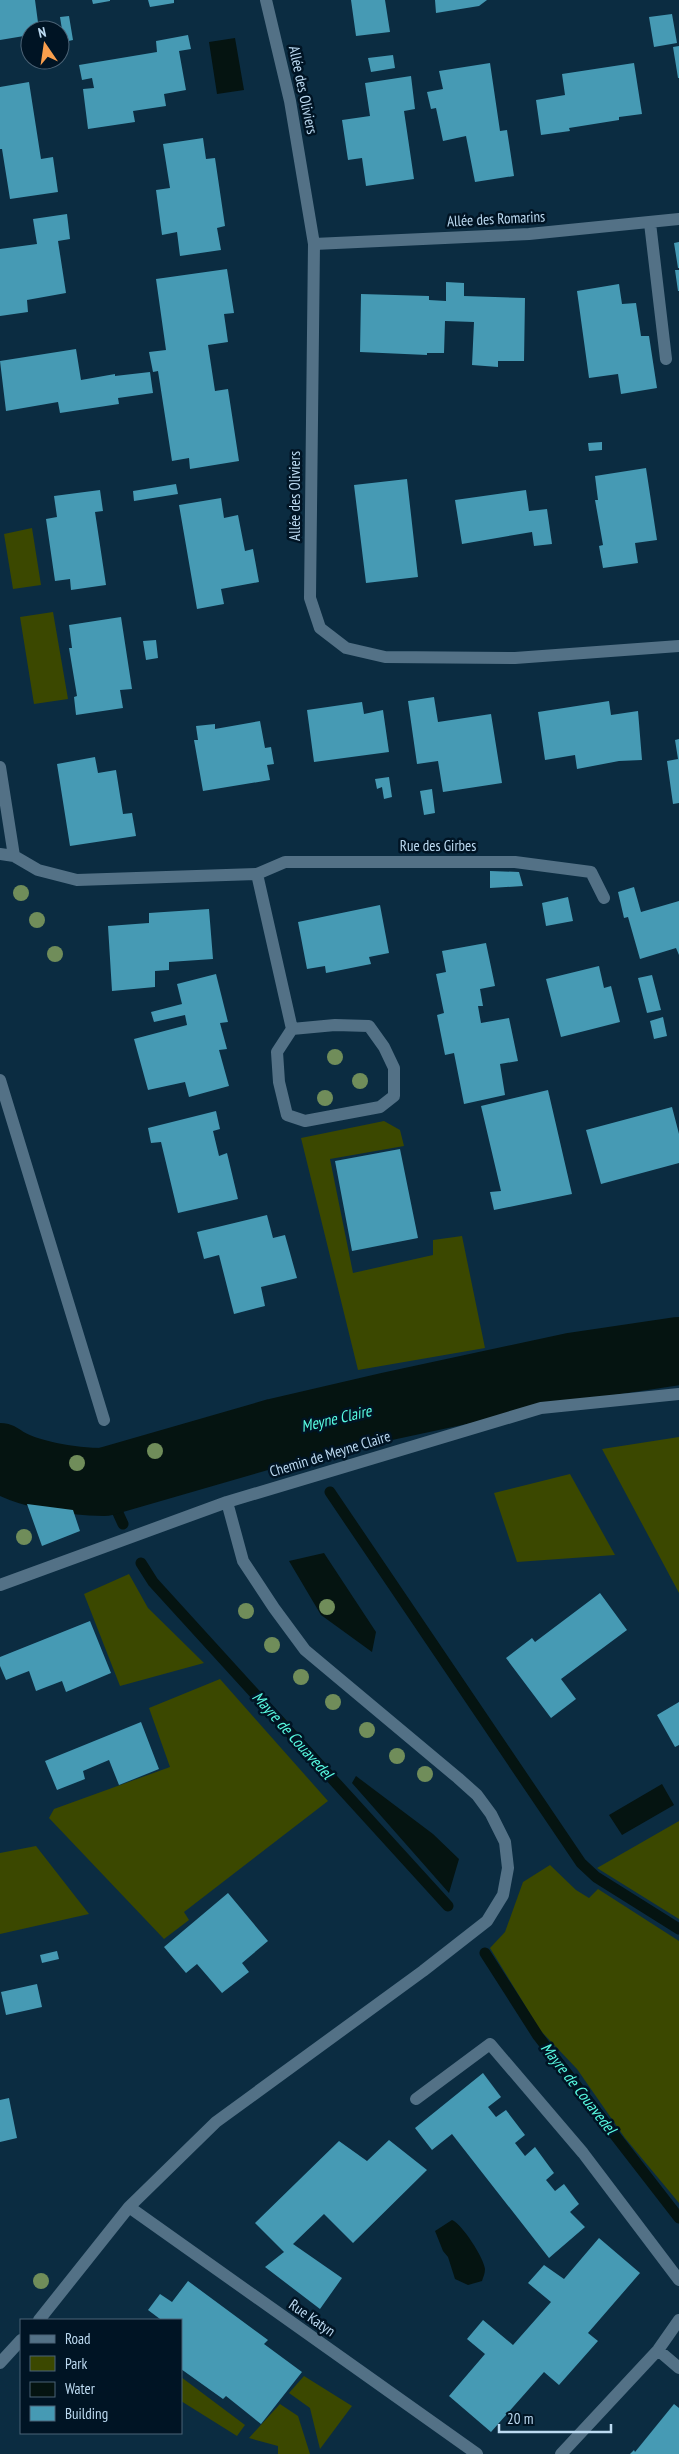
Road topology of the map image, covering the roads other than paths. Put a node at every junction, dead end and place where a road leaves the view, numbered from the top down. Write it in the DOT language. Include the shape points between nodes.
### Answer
graph roads {
  1 [pos="266,0"];
  2 [pos="679,218"];
  3 [pos="650,222"];
  4 [pos="314,244"];
  5 [pos="666,359"];
  6 [pos="679,646"];
  7 [pos="0,767"];
  8 [pos="0,854"];
  9 [pos="14,856"];
  10 [pos="257,874"];
  11 [pos="604,898"];
  12 [pos="292,1029"];
  13 [pos="0,1080"];
  14 [pos="679,1394"];
  15 [pos="104,1420"];
  16 [pos="226,1502"];
  17 [pos="0,1585"];
  18 [pos="416,2099"];
  19 [pos="129,2207"];
  20 [pos="679,2280"];
  21 [pos="41,2319"];
  22 [pos="679,2320"];
  23 [pos="20,2341"];
  24 [pos="658,2350"];
  25 [pos="0,2363"];
  26 [pos="679,2368"];
  27 [pos="477,2454"];
  28 [pos="561,2454"];
  1 -- 4 [label="street, Allée des Oliviers" via="290,100"];
  2 -- 3 [label="street, Allée des Romarins"];
  3 -- 4 [label="street, Allée des Romarins" via="529,234"];
  3 -- 5 [label="street"];
  4 -- 6 [label="street, Allée des Oliviers" via="310,598 320,628 346,648 385,657 515,658"];
  7 -- 9 [label="street"];
  8 -- 9 [label="street"];
  9 -- 10 [label="street, Rue des Girbes" via="38,870 77,880"];
  10 -- 11 [label="street, Rue des Girbes" via="285,862 515,862 591,872"];
  10 -- 12 [label="street"];
  12 -- 12 [label="street" via="369,1026 394,1068 394,1096 380,1107 305,1121 287,1115 279,1082 277,1052"];
  13 -- 15 [label="street"];
  14 -- 16 [label="street, Chemin de Meyne Claire" via="541,1408"];
  16 -- 17 [label="street, Chemin de Meyne Claire"];
  16 -- 19 [label="street" via="243,1561 305,1650 477,1795 505,1842 508,1868 502,1895 487,1921 423,1972 216,2122"];
  18 -- 20 [label="street" via="490,2044 584,2153"];
  19 -- 21 [label="street"];
  19 -- 27 [label="street, Rue Katyn"];
  22 -- 24 [label="street"];
  23 -- 25 [label="street"];
  24 -- 26 [label="street"];
  24 -- 28 [label="street"];
}
